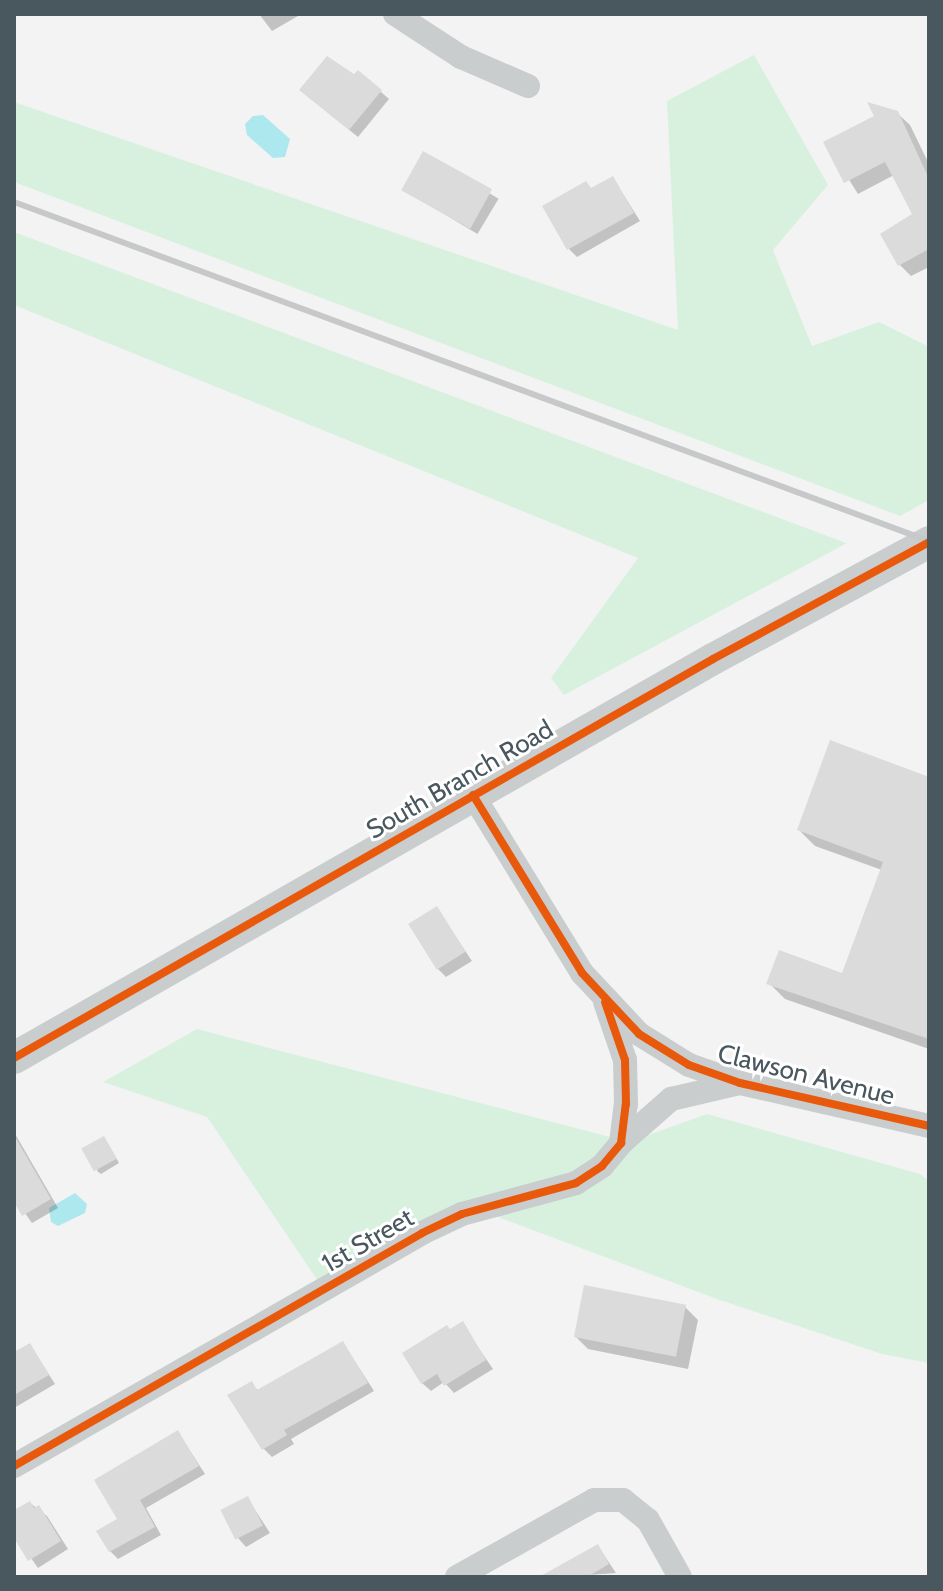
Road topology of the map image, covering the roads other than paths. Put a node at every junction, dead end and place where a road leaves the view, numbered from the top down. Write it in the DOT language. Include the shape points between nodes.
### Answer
graph roads {
  1 [pos="395,14"];
  2 [pos="528,86"];
  3 [pos="929,542"];
  4 [pos="473,795"];
  5 [pos="605,1002"];
  6 [pos="14,1058"];
  7 [pos="740,1083"];
  8 [pos="929,1126"];
  9 [pos="621,1143"];
  10 [pos="14,1466"];
  11 [pos="457,1577"];
  12 [pos="680,1577"];
  1 -- 2 [label="street" via="461,57"];
  3 -- 4 [label="street, South Branch Road"];
  4 -- 5 [label="street, Clawson Avenue"];
  4 -- 6 [label="street, South Branch Road"];
  5 -- 7 [label="street, Clawson Avenue" via="662,1050"];
  5 -- 9 [label="street" via="625,1060"];
  7 -- 8 [label="street, Clawson Avenue"];
  7 -- 9 [label="street, 1st Street" via="671,1099"];
  9 -- 10 [label="street, 1st Street" via="602,1166 576,1183 462,1214 422,1233"];
  11 -- 12 [label="street" via="594,1500 623,1500 648,1520"];
}
